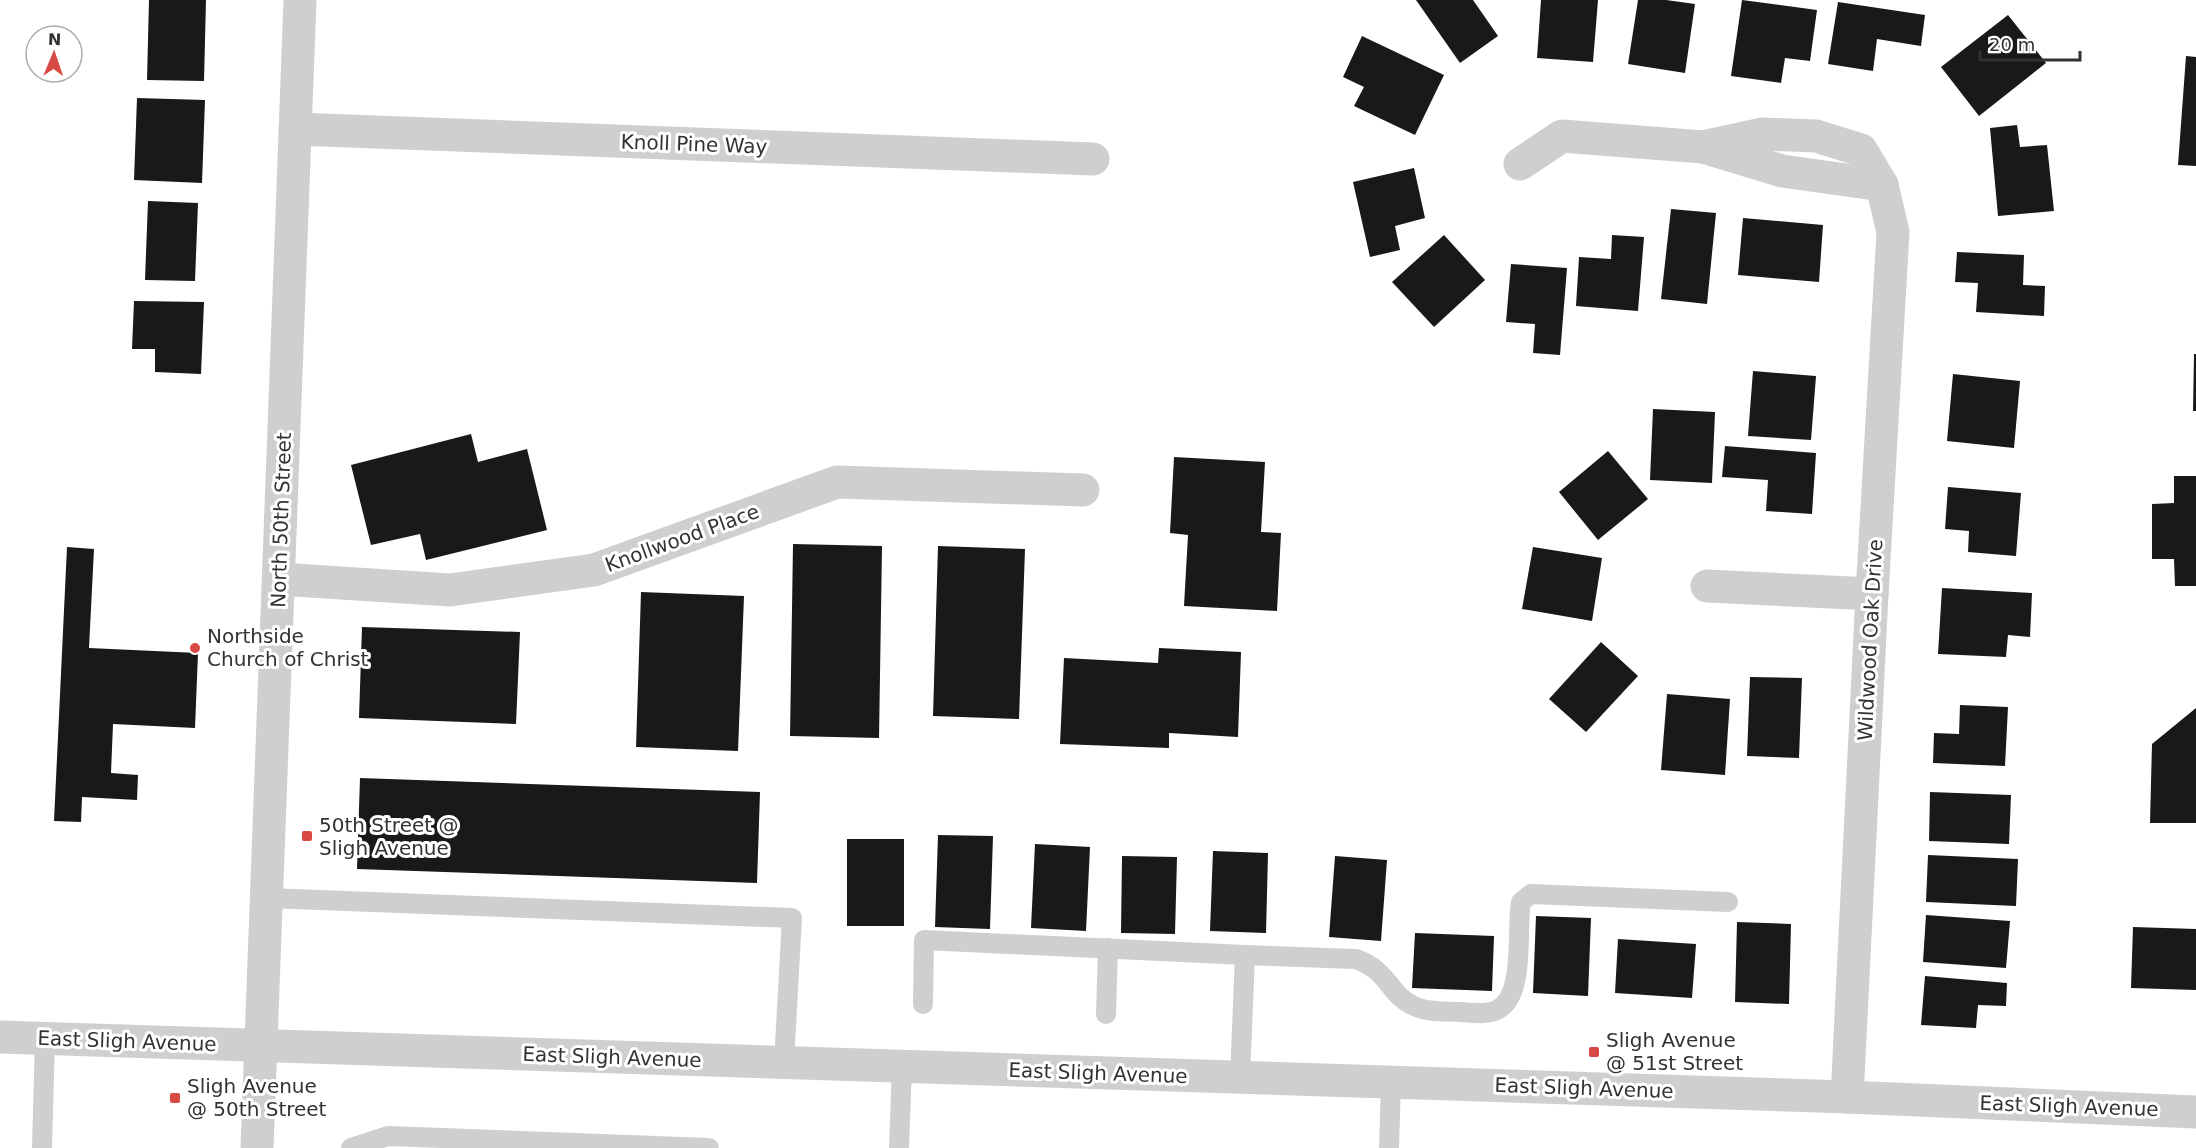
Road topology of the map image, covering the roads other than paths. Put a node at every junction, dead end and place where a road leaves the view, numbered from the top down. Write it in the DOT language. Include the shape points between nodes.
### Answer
graph roads {
  1 [pos="300,0"];
  2 [pos="295,129"];
  3 [pos="1093,159"];
  4 [pos="1520,164"];
  5 [pos="1083,490"];
  6 [pos="279,579"];
  7 [pos="1707,586"];
  8 [pos="1872,594"];
  9 [pos="267,898"];
  10 [pos="1728,902"];
  11 [pos="1108,948"];
  12 [pos="1245,955"];
  13 [pos="923,1004"];
  14 [pos="1106,1014"];
  15 [pos="0,1036"];
  16 [pos="45,1038"];
  17 [pos="261,1046"];
  18 [pos="784,1063"];
  19 [pos="902,1066"];
  20 [pos="1240,1078"];
  21 [pos="1391,1083"];
  22 [pos="1847,1096"];
  23 [pos="2196,1112"];
  24 [pos="42,1148"];
  25 [pos="257,1148"];
  26 [pos="351,1148"];
  27 [pos="709,1148"];
  28 [pos="899,1148"];
  29 [pos="1389,1148"];
  1 -- 2 [label="street, North 50th Street"];
  2 -- 3 [label="street, Knoll Pine Way"];
  2 -- 6 [label="street, North 50th Street"];
  4 -- 8 [label="street, Wildwood Oak Drive" via="1562,136 1703,147 1763,134 1816,136 1861,150 1882,185 1893,232"];
  5 -- 6 [label="street, Knollwood Place" via="837,482 594,570 450,590"];
  6 -- 9 [label="street, North 50th Street"];
  7 -- 8 [label="street"];
  8 -- 22 [label="street, Wildwood Oak Drive"];
  9 -- 17 [label="street, North 50th Street"];
  9 -- 18 [label="lane" via="792,918"];
  10 -- 12 [label="lane" via="1531,894 1521,902 1518,974 1511,994 1499,1009 1482,1014 1425,1010 1410,1005 1373,966 1356,959"];
  11 -- 12 [label="lane"];
  11 -- 13 [label="lane" via="924,940"];
  11 -- 14 [label="lane"];
  12 -- 20 [label="lane"];
  15 -- 16 [label="street, East Sligh Avenue"];
  16 -- 17 [label="street, East Sligh Avenue"];
  16 -- 24 [label="lane"];
  17 -- 18 [label="street, East Sligh Avenue"];
  17 -- 25 [label="street, North 50th Street"];
  18 -- 19 [label="street, East Sligh Avenue"];
  19 -- 20 [label="street, East Sligh Avenue"];
  19 -- 28 [label="lane"];
  20 -- 21 [label="street, East Sligh Avenue"];
  21 -- 22 [label="street, East Sligh Avenue"];
  21 -- 29 [label="lane"];
  22 -- 23 [label="street, East Sligh Avenue"];
  26 -- 27 [label="lane" via="388,1136"];
}
